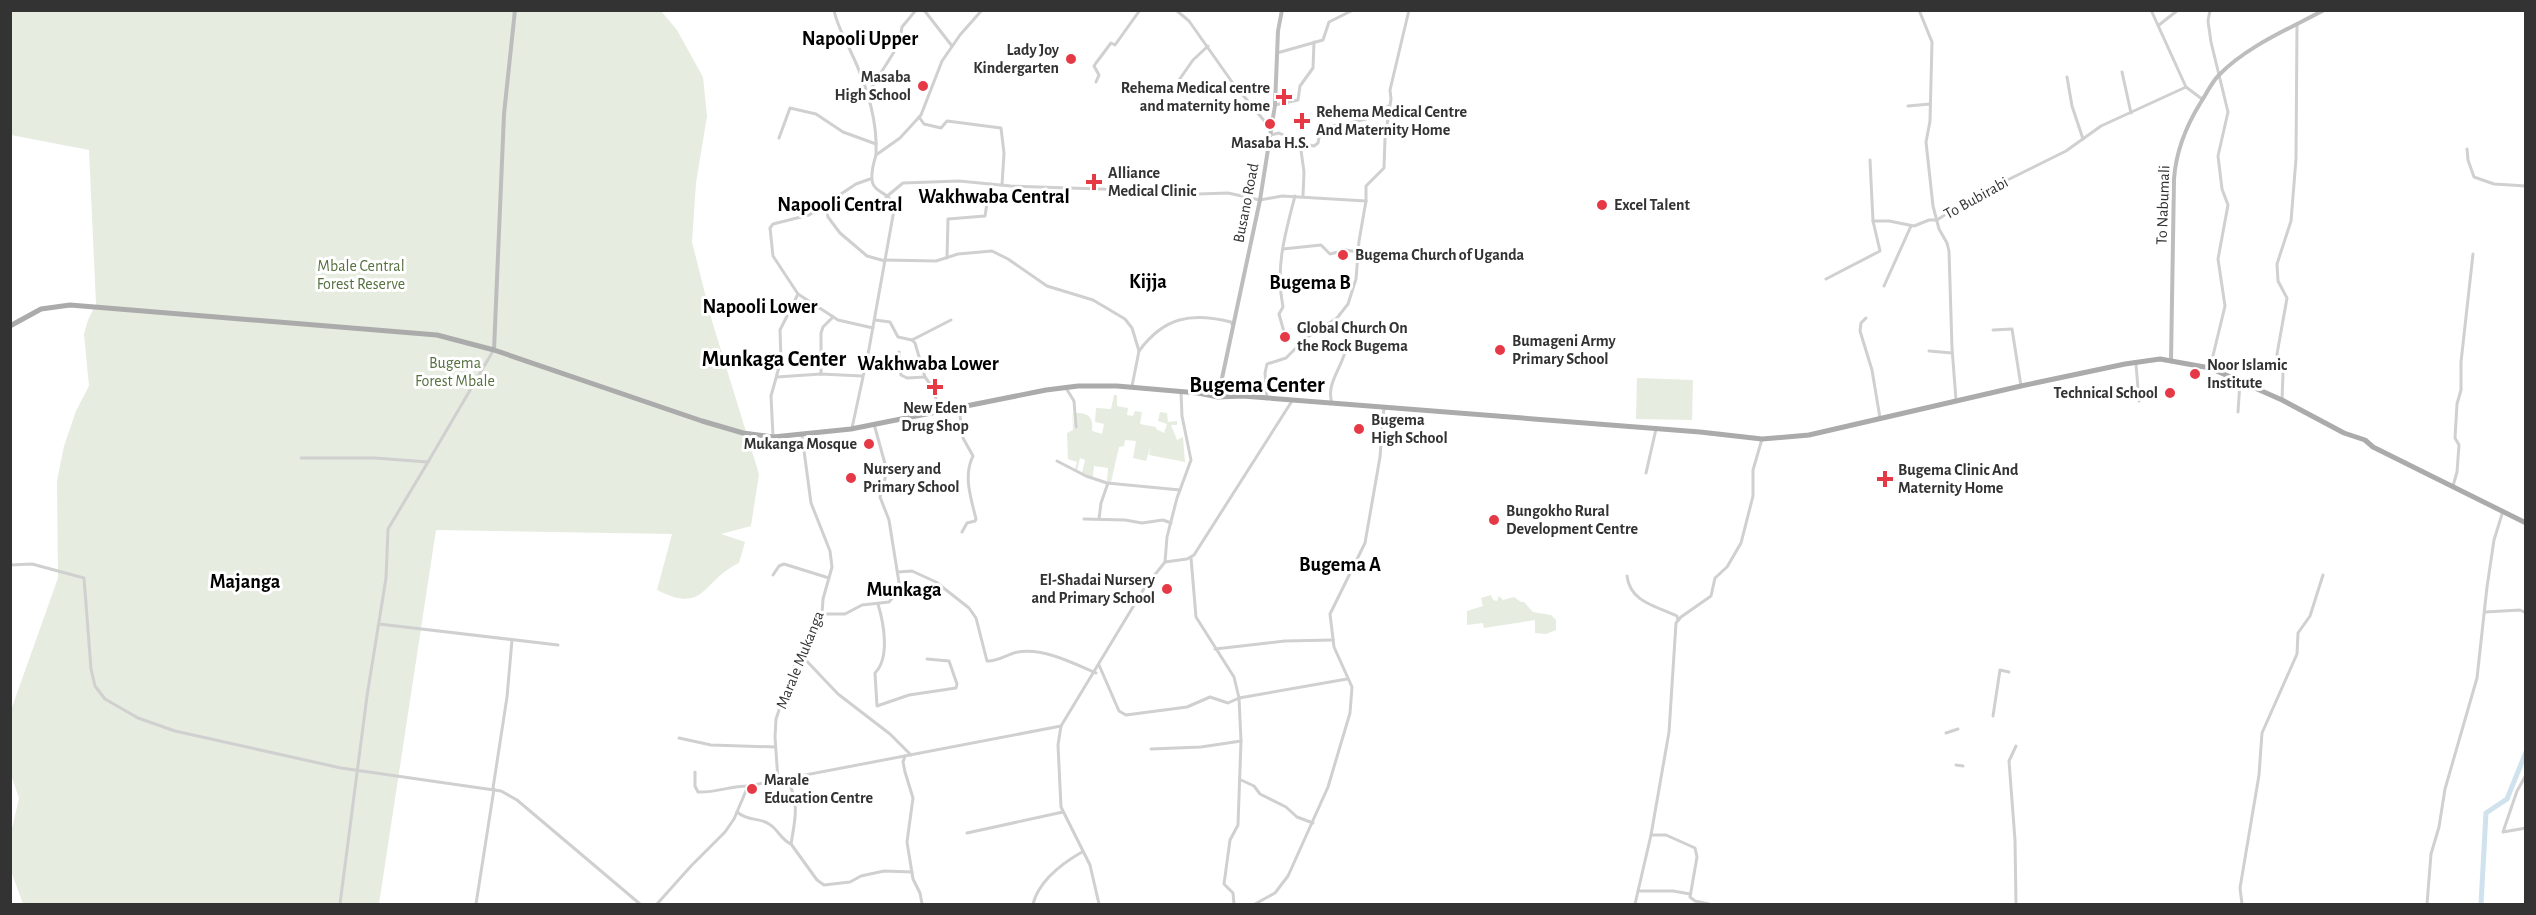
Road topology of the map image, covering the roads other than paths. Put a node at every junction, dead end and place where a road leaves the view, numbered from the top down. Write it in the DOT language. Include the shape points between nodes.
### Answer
graph roads {
  1 [pos="515,10"];
  2 [pos="834,10"];
  3 [pos="916,10"];
  4 [pos="924,10"];
  5 [pos="982,10"];
  6 [pos="1140,10"];
  7 [pos="1282,10"];
  8 [pos="1353,10"];
  9 [pos="1409,10"];
  10 [pos="1919,10"];
  11 [pos="2151,10"];
  12 [pos="2178,10"];
  13 [pos="2210,10"];
  14 [pos="2324,10"];
  15 [pos="1177,11"];
  16 [pos="2298,25"];
  17 [pos="2159,26"];
  18 [pos="1314,42"];
  19 [pos="952,46"];
  20 [pos="1208,46"];
  21 [pos="1277,53"];
  22 [pos="2122,72"];
  23 [pos="2220,74"];
  24 [pos="2067,77"];
  25 [pos="1096,82"];
  26 [pos="2186,87"];
  27 [pos="1172,90"];
  28 [pos="867,95"];
  29 [pos="2203,100"];
  30 [pos="1931,104"];
  31 [pos="1275,105"];
  32 [pos="1389,106"];
  33 [pos="1908,106"];
  34 [pos="2131,113"];
  35 [pos="919,117"];
  36 [pos="1271,129"];
  37 [pos="1270,135"];
  38 [pos="779,138"];
  39 [pos="2083,140"];
  40 [pos="1300,143"];
  41 [pos="876,144"];
  42 [pos="2467,149"];
  43 [pos="876,155"];
  44 [pos="1870,160"];
  45 [pos="870,179"];
  46 [pos="990,184"];
  47 [pos="1002,185"];
  48 [pos="2526,186"];
  49 [pos="886,196"];
  50 [pos="1295,196"];
  51 [pos="1303,196"];
  52 [pos="1260,200"];
  53 [pos="1366,201"];
  54 [pos="825,204"];
  55 [pos="1936,220"];
  56 [pos="1873,221"];
  57 [pos="1911,226"];
  58 [pos="1283,249"];
  59 [pos="1358,252"];
  60 [pos="2473,254"];
  61 [pos="947,258"];
  62 [pos="885,261"];
  63 [pos="1826,279"];
  64 [pos="1884,286"];
  65 [pos="798,294"];
  66 [pos="833,317"];
  67 [pos="1337,318"];
  68 [pos="1866,318"];
  69 [pos="875,320"];
  70 [pos="951,320"];
  71 [pos="10,326"];
  72 [pos="1233,326"];
  73 [pos="873,328"];
  74 [pos="1993,330"];
  75 [pos="1282,336"];
  76 [pos="912,340"];
  77 [pos="494,350"];
  78 [pos="899,351"];
  79 [pos="1139,351"];
  80 [pos="1929,351"];
  81 [pos="1952,353"];
  82 [pos="2135,362"];
  83 [pos="2171,362"];
  84 [pos="2210,368"];
  85 [pos="821,374"];
  86 [pos="862,376"];
  87 [pos="777,377"];
  88 [pos="925,377"];
  89 [pos="2240,382"];
  90 [pos="2021,386"];
  91 [pos="1065,387"];
  92 [pos="1132,387"];
  93 [pos="1180,391"];
  94 [pos="1218,397"];
  95 [pos="1267,399"];
  96 [pos="2282,400"];
  97 [pos="1292,401"];
  98 [pos="1956,401"];
  99 [pos="2139,401"];
  100 [pos="1332,404"];
  101 [pos="958,408"];
  102 [pos="1384,408"];
  103 [pos="939,412"];
  104 [pos="2238,412"];
  105 [pos="1881,420"];
  106 [pos="874,424"];
  107 [pos="1076,427"];
  108 [pos="851,429"];
  109 [pos="1656,429"];
  110 [pos="802,436"];
  111 [pos="773,437"];
  112 [pos="1762,439"];
  113 [pos="301,458"];
  114 [pos="1057,461"];
  115 [pos="428,462"];
  116 [pos="1646,473"];
  117 [pos="1108,483"];
  118 [pos="2452,487"];
  119 [pos="1180,490"];
  120 [pos="2503,511"];
  121 [pos="1084,519"];
  122 [pos="1100,519"];
  123 [pos="1171,523"];
  124 [pos="2526,523"];
  125 [pos="962,532"];
  126 [pos="1191,558"];
  127 [pos="1165,562"];
  128 [pos="10,565"];
  129 [pos="898,572"];
  130 [pos="773,575"];
  131 [pos="1627,576"];
  132 [pos="2323,576"];
  133 [pos="829,578"];
  134 [pos="878,604"];
  135 [pos="2484,612"];
  136 [pos="2526,613"];
  137 [pos="822,614"];
  138 [pos="1678,620"];
  139 [pos="379,624"];
  140 [pos="512,640"];
  141 [pos="1333,640"];
  142 [pos="558,645"];
  143 [pos="1215,649"];
  144 [pos="800,654"];
  145 [pos="927,659"];
  146 [pos="1099,666"];
  147 [pos="2009,672"];
  148 [pos="1096,673"];
  149 [pos="1348,679"];
  150 [pos="1239,698"];
  151 [pos="1993,716"];
  152 [pos="1061,726"];
  153 [pos="1958,729"];
  154 [pos="1946,733"];
  155 [pos="679,738"];
  156 [pos="1241,741"];
  157 [pos="2016,746"];
  158 [pos="776,747"];
  159 [pos="1151,749"];
  160 [pos="911,755"];
  161 [pos="905,756"];
  162 [pos="1956,765"];
  163 [pos="1963,766"];
  164 [pos="357,770"];
  165 [pos="695,772"];
  166 [pos="2526,775"];
  167 [pos="787,778"];
  168 [pos="1240,780"];
  169 [pos="778,781"];
  170 [pos="748,786"];
  171 [pos="493,789"];
  172 [pos="737,812"];
  173 [pos="1063,812"];
  174 [pos="1313,823"];
  175 [pos="2526,828"];
  176 [pos="967,832"];
  177 [pos="1651,835"];
  178 [pos="791,844"];
  179 [pos="1082,852"];
  180 [pos="912,872"];
  181 [pos="1638,891"];
  182 [pos="1690,894"];
  183 [pos="1695,903"];
  184 [pos="340,904"];
  185 [pos="476,904"];
  186 [pos="639,904"];
  187 [pos="657,904"];
  188 [pos="922,904"];
  189 [pos="1033,904"];
  190 [pos="1099,904"];
  191 [pos="1234,904"];
  192 [pos="1255,904"];
  193 [pos="1635,904"];
  194 [pos="1709,904"];
  195 [pos="2016,904"];
  196 [pos="2242,904"];
  197 [pos="2427,904"];
  1 -- 77 [label="street" via="504,114"];
  2 -- 28 [label="street"];
  3 -- 28 [label="street" via="902,27 899,44"];
  4 -- 19 [label="street"];
  5 -- 19 [label="street"];
  6 -- 25 [label="street" via="1094,66 1099,75"];
  7 -- 21 [label="street, Busano Road"];
  8 -- 18 [label="street" via="1329,22 1323,40"];
  9 -- 32 [label="street"];
  10 -- 30 [label="street, To Bubirabi" via="1932,42"];
  11 -- 17 [label="street"];
  12 -- 17 [label="street"];
  13 -- 23 [label="street" via="2208,21"];
  14 -- 16 [label="street, To Nabumali"];
  15 -- 20 [label="street"];
  16 -- 23 [label="street, To Nabumali" via="2241,57"];
  16 -- 96 [label="street" via="2291,221 2277,264 2278,281 2287,298 2277,354 2283,374"];
  17 -- 26 [label="street"];
  18 -- 21 [label="street"];
  18 -- 31 [label="street" via="1313,68 1300,86 1298,100"];
  19 -- 35 [label="street" via="936,72"];
  20 -- 27 [label="street"];
  20 -- 36 [label="street"];
  21 -- 31 [label="street, Busano Road"];
  22 -- 34 [label="street"];
  23 -- 29 [label="street, To Nabumali"];
  23 -- 84 [label="street" via="2228,112 2218,156 2228,204 2218,259 2225,306"];
  24 -- 39 [label="street"];
  26 -- 29 [label="street"];
  26 -- 34 [label="street, To Bubirabi"];
  28 -- 41 [label="street"];
  29 -- 83 [label="street, To Nabumali" via="2185,132 2175,169"];
  30 -- 33 [label="street"];
  30 -- 55 [label="street, To Bubirabi" via="1926,142"];
  31 -- 36 [label="street, Busano Road"];
  32 -- 40 [label="street" via="1374,116 1321,127 1314,146"];
  32 -- 53 [label="street" via="1384,168 1366,186"];
  34 -- 39 [label="street, To Bubirabi" via="2101,126"];
  35 -- 43 [label="street" via="900,138"];
  35 -- 47 [label="street" via="924,124 941,128 947,121 1001,128"];
  36 -- 37 [label="street, Busano Road"];
  37 -- 40 [label="street" via="1276,132"];
  37 -- 52 [label="street, Busano Road"];
  38 -- 41 [label="street" via="790,108 816,114 843,132"];
  39 -- 55 [label="street, To Bubirabi"];
  40 -- 51 [label="street"];
  41 -- 43 [label="street"];
  42 -- 48 [label="street" via="2474,177 2494,184"];
  43 -- 45 [label="street"];
  44 -- 56 [label="street"];
  45 -- 49 [label="street"];
  45 -- 54 [label="street"];
  46 -- 47 [label="street"];
  46 -- 49 [label="street" via="909,183"];
  46 -- 61 [label="street" via="985,216 948,219"];
  47 -- 52 [label="street" via="1169,195 1228,193"];
  49 -- 62 [label="street" via="894,210"];
  50 -- 51 [label="street"];
  50 -- 52 [label="street"];
  50 -- 58 [label="street"];
  51 -- 53 [label="street"];
  52 -- 72 [label="street, Busano Road"];
  53 -- 59 [label="street"];
  54 -- 62 [label="street" via="828,217 840,233 864,255"];
  54 -- 65 [label="street" via="809,215 770,228 776,261"];
  55 -- 57 [label="street"];
  55 -- 81 [label="street" via="1949,251"];
  56 -- 57 [label="street"];
  56 -- 63 [label="street" via="1880,251"];
  57 -- 64 [label="street"];
  58 -- 59 [label="street" via="1321,245 1330,254"];
  58 -- 75 [label="street" via="1279,278 1284,307 1279,314"];
  59 -- 67 [label="street" via="1355,283 1348,304"];
  60 -- 118 [label="street" via="2457,404 2455,438 2459,445"];
  61 -- 62 [label="street"];
  61 -- 79 [label="street" via="987,251 999,254 1047,286 1093,300 1125,319"];
  62 -- 69 [label="street"];
  65 -- 66 [label="street"];
  65 -- 87 [label="street" via="780,330"];
  66 -- 73 [label="street"];
  66 -- 85 [label="street" via="821,333"];
  67 -- 95 [label="street" via="1306,338 1286,358 1267,364"];
  67 -- 100 [label="street" via="1345,330 1346,345 1341,367 1329,389"];
  68 -- 105 [label="street" via="1860,331"];
  69 -- 73 [label="street"];
  69 -- 76 [label="street" via="890,322 898,337"];
  70 -- 76 [label="street"];
  71 -- 77 [label="main road" via="41,309 84,306 426,333"];
  72 -- 79 [label="street" via="1231,322 1212,318 1180,318 1152,333"];
  72 -- 94 [label="street, Busano Road"];
  73 -- 86 [label="street"];
  74 -- 90 [label="street" via="2012,329"];
  76 -- 88 [label="street"];
  77 -- 111 [label="main road" via="702,421"];
  77 -- 115 [label="street"];
  78 -- 88 [label="street" via="901,375"];
  79 -- 92 [label="street"];
  80 -- 81 [label="street"];
  81 -- 98 [label="street"];
  82 -- 83 [label="main road"];
  82 -- 90 [label="main road"];
  82 -- 99 [label="street"];
  83 -- 84 [label="main road"];
  84 -- 89 [label="main road"];
  85 -- 86 [label="street"];
  85 -- 87 [label="street"];
  86 -- 108 [label="street"];
  87 -- 111 [label="street" via="771,396"];
  88 -- 103 [label="street" via="931,382"];
  89 -- 96 [label="main road"];
  89 -- 104 [label="street"];
  90 -- 98 [label="main road"];
  91 -- 92 [label="main road"];
  91 -- 101 [label="main road"];
  91 -- 107 [label="street" via="1074,401"];
  92 -- 93 [label="main road"];
  93 -- 94 [label="main road"];
  93 -- 119 [label="street" via="1191,454"];
  94 -- 95 [label="main road"];
  95 -- 97 [label="main road"];
  96 -- 118 [label="main road"];
  97 -- 100 [label="main road"];
  97 -- 126 [label="street"];
  98 -- 105 [label="main road"];
  100 -- 102 [label="main road"];
  101 -- 103 [label="main road"];
  101 -- 125 [label="street" via="963,438 973,456 968,472 975,521 967,523"];
  102 -- 109 [label="main road"];
  102 -- 141 [label="street" via="1365,543 1331,608"];
  103 -- 106 [label="main road"];
  105 -- 112 [label="main road" via="1809,435"];
  106 -- 108 [label="main road"];
  106 -- 129 [label="street" via="887,471 880,497 889,520"];
  108 -- 110 [label="main road"];
  109 -- 112 [label="main road"];
  109 -- 116 [label="street"];
  110 -- 111 [label="main road"];
  110 -- 133 [label="street, Marale Mukanga" via="811,503 832,559"];
  112 -- 138 [label="street" via="1753,470 1753,496 1739,546 1715,578 1711,596"];
  113 -- 115 [label="street"];
  114 -- 117 [label="street"];
  115 -- 139 [label="street" via="388,529"];
  117 -- 119 [label="street"];
  117 -- 122 [label="street"];
  118 -- 120 [label="main road"];
  119 -- 123 [label="street"];
  120 -- 124 [label="main road"];
  120 -- 135 [label="street" via="2494,540"];
  121 -- 122 [label="street"];
  122 -- 123 [label="street"];
  123 -- 127 [label="street"];
  126 -- 127 [label="street"];
  126 -- 143 [label="street" via="1196,617"];
  127 -- 146 [label="street" via="1145,587"];
  128 -- 164 [label="street" via="32,564 84,578 93,678 98,691 111,704 175,731"];
  129 -- 134 [label="street" via="900,589 889,602"];
  129 -- 148 [label="street" via="917,573 942,586 969,608 976,618 987,661 1029,651"];
  130 -- 133 [label="street" via="784,564"];
  131 -- 138 [label="street" via="1628,588 1638,599 1677,616"];
  132 -- 196 [label="street" via="2310,616 2298,633 2297,654 2262,733 2240,888"];
  133 -- 137 [label="street, Marale Mukanga"];
  134 -- 137 [label="street" via="862,605 845,614"];
  134 -- 145 [label="street" via="884,639 882,664 874,677 877,706 956,688 949,661"];
  135 -- 136 [label="street"];
  135 -- 197 [label="street" via="2477,678 2445,789 2431,854"];
  137 -- 144 [label="street, Marale Mukanga"];
  138 -- 177 [label="street" via="1669,732"];
  139 -- 140 [label="street"];
  139 -- 164 [label="street"];
  140 -- 142 [label="street"];
  140 -- 171 [label="street"];
  141 -- 143 [label="street"];
  141 -- 149 [label="street"];
  143 -- 150 [label="street" via="1233,677"];
  144 -- 158 [label="street, Marale Mukanga" via="776,719"];
  144 -- 160 [label="street" via="838,694"];
  146 -- 148 [label="street"];
  146 -- 150 [label="street" via="1122,714 1187,707 1210,697 1228,703"];
  147 -- 151 [label="street" via="2000,670"];
  148 -- 152 [label="street"];
  149 -- 150 [label="street"];
  149 -- 174 [label="street" via="1352,687 1351,707 1334,770"];
  150 -- 156 [label="street"];
  152 -- 160 [label="street"];
  152 -- 173 [label="street" via="1058,745"];
  153 -- 154 [label="street"];
  155 -- 158 [label="street" via="711,745"];
  156 -- 159 [label="street"];
  156 -- 168 [label="street"];
  157 -- 195 [label="street" via="2009,760 2016,840"];
  158 -- 169 [label="street, Marale Mukanga"];
  160 -- 161 [label="street"];
  161 -- 167 [label="street"];
  161 -- 180 [label="street" via="903,762 913,798 907,843"];
  162 -- 163 [label="street"];
  164 -- 171 [label="street"];
  164 -- 184 [label="street"];
  165 -- 170 [label="street" via="695,786 701,792"];
  166 -- 175 [label="street" via="2503,832"];
  167 -- 169 [label="street"];
  167 -- 178 [label="street" via="796,821"];
  168 -- 174 [label="street"];
  168 -- 191 [label="street" via="1238,827 1230,840 1224,884 1233,894"];
  169 -- 170 [label="street"];
  170 -- 172 [label="street"];
  171 -- 185 [label="street"];
  171 -- 186 [label="street" via="517,800"];
  172 -- 178 [label="street" via="768,823"];
  172 -- 187 [label="street" via="725,832"];
  173 -- 176 [label="street"];
  173 -- 179 [label="street"];
  174 -- 192 [label="street" via="1285,883"];
  177 -- 181 [label="street"];
  177 -- 182 [label="street" via="1666,835 1695,848"];
  178 -- 180 [label="street" via="825,885 884,871"];
  179 -- 189 [label="street" via="1062,864 1040,887"];
  179 -- 190 [label="street"];
  180 -- 188 [label="street"];
  181 -- 182 [label="street"];
  181 -- 193 [label="street"];
  182 -- 183 [label="street"];
  183 -- 194 [label="street"];
}
